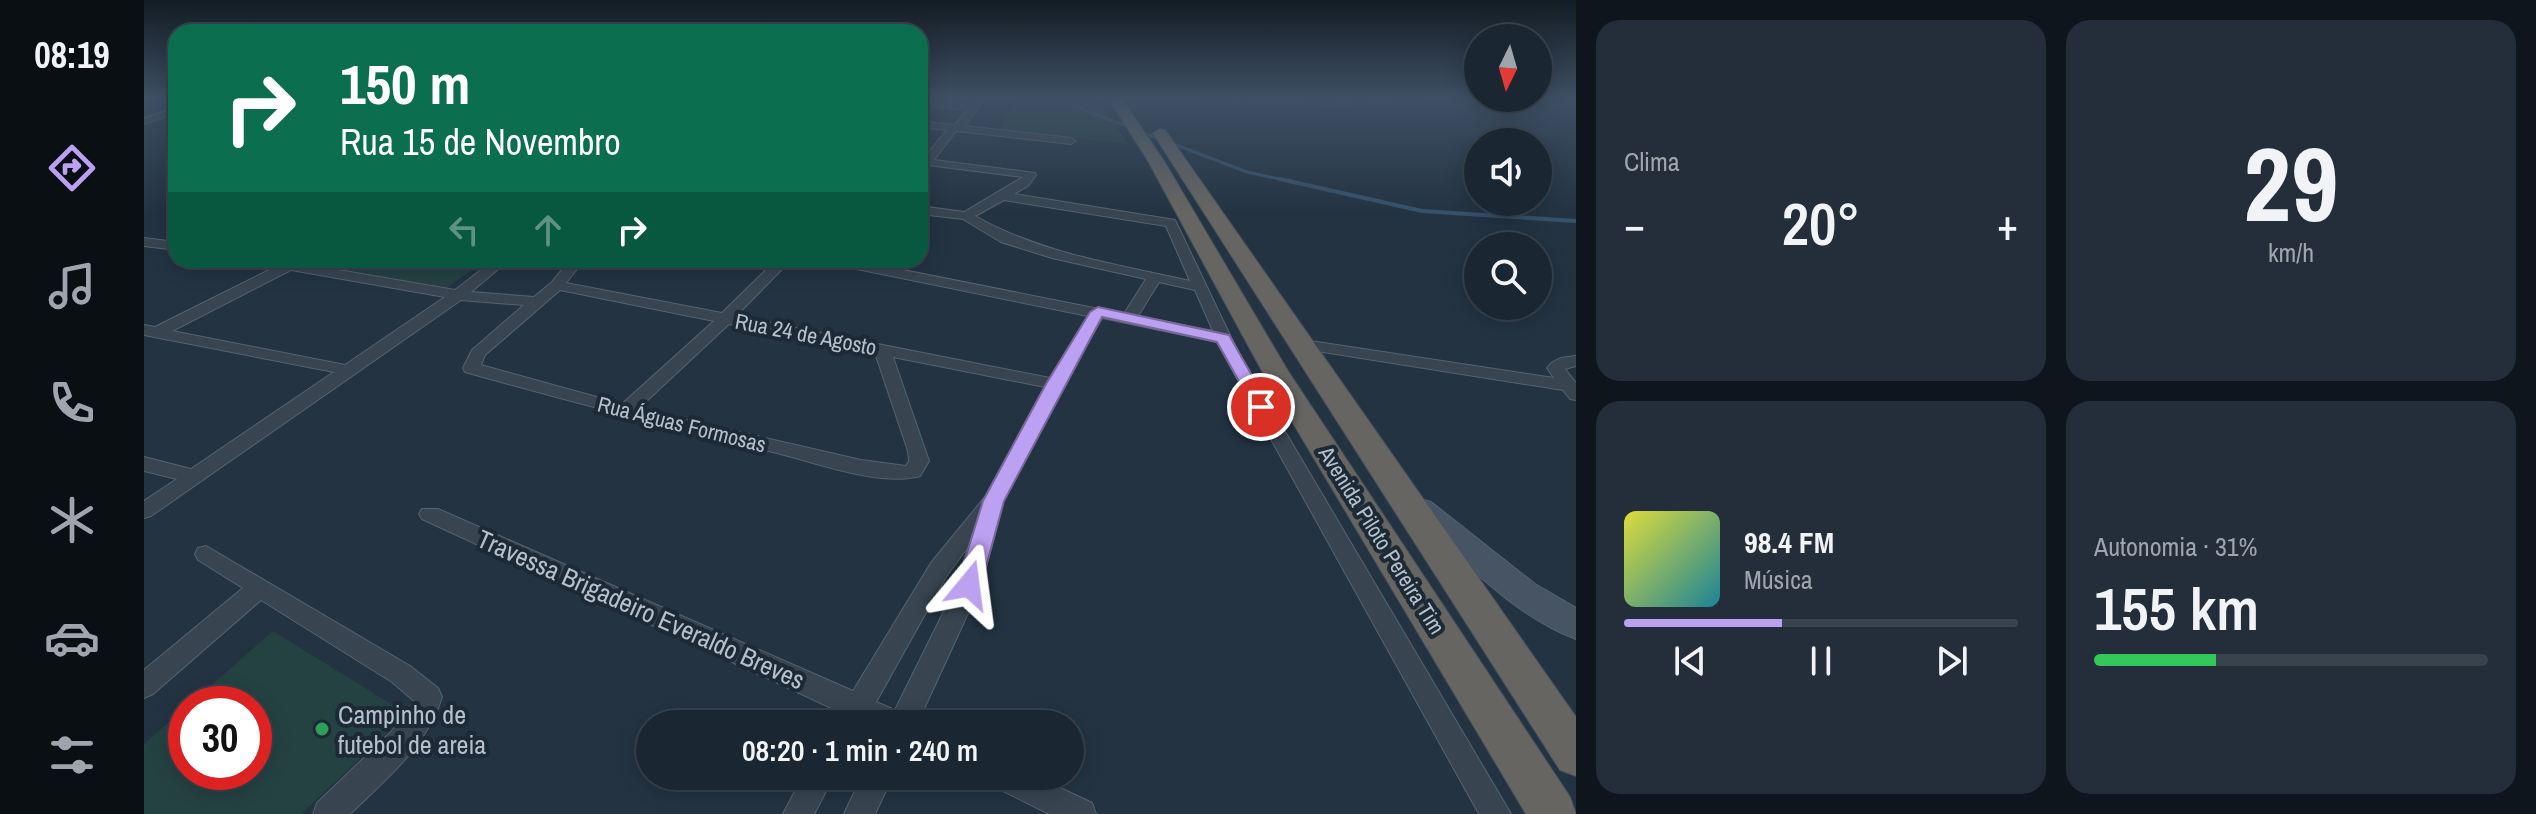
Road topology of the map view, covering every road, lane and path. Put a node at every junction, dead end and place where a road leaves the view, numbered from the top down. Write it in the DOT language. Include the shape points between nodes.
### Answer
graph roads {
  1 [pos="947,137"];
  2 [pos="1035,137"];
  3 [pos="1154,137"];
  4 [pos="1154,137"];
  5 [pos="1071,141"];
  6 [pos="928,157"];
  7 [pos="928,163"];
  8 [pos="1003,196"];
  9 [pos="928,211"];
  10 [pos="966,216"];
  11 [pos="144,242"];
  12 [pos="168,245"];
  13 [pos="285,268"];
  14 [pos="301,268"];
  15 [pos="492,268"];
  16 [pos="571,268"];
  17 [pos="776,268"];
  18 [pos="873,268"];
  19 [pos="1154,278"];
  20 [pos="557,285"];
  21 [pos="1199,287"];
  22 [pos="458,295"];
  23 [pos="536,302"];
  24 [pos="1098,312"];
  25 [pos="1130,317"];
  26 [pos="726,318"];
  27 [pos="148,334"];
  28 [pos="1223,338"];
  29 [pos="1304,345"];
  30 [pos="882,350"];
  31 [pos="1576,361"];
  32 [pos="347,370"];
  33 [pos="1055,384"];
  34 [pos="1572,390"];
  35 [pos="625,411"];
  36 [pos="144,464"];
  37 [pos="194,476"];
  38 [pos="1403,493"];
  39 [pos="993,501"];
  40 [pos="144,511"];
  41 [pos="430,514"];
  42 [pos="206,554"];
  43 [pos="259,588"];
  44 [pos="1576,625"];
  45 [pos="144,686"];
  46 [pos="842,710"];
  47 [pos="856,710"];
  48 [pos="910,710"];
  49 [pos="1576,755"];
  50 [pos="811,790"];
  51 [pos="871,790"];
  52 [pos="1032,790"];
  53 [pos="328,814"];
  54 [pos="798,814"];
  55 [pos="859,814"];
  56 [pos="1081,814"];
  57 [pos="1496,814"];
  58 [pos="1553,814"];
  1 -- 6 [label="street"];
  2 -- 5 [label="street"];
  3 -- 29 [label="highway, Avenida Piloto Pereira Tim"];
  4 -- 58 [label="highway, Avenida Piloto Pereira Tim" via="1275,371"];
  7 -- 8 [label="street" via="1029,173 1029,180"];
  8 -- 10 [label="street"];
  8 -- 21 [label="street" via="1171,223"];
  9 -- 10 [label="street"];
  10 -- 19 [label="street" via="1019,244"];
  11 -- 12 [label="street"];
  13 -- 27 [label="street"];
  14 -- 22 [label="street"];
  15 -- 22 [label="street"];
  16 -- 20 [label="street"];
  17 -- 26 [label="street"];
  18 -- 24 [label="street"];
  19 -- 21 [label="street"];
  19 -- 25 [label="street"];
  20 -- 23 [label="street"];
  20 -- 26 [label="street, Rua 24 de Agosto"];
  21 -- 28 [label="street"];
  22 -- 23 [label="street"];
  22 -- 32 [label="street"];
  23 -- 35 [label="street, Rua Águas Formosas" via="473,359 471,368"];
  24 -- 25 [label="street"];
  24 -- 33 [label="street"];
  25 -- 28 [label="street"];
  26 -- 30 [label="street, Rua 24 de Agosto"];
  26 -- 35 [label="street"];
  27 -- 32 [label="street"];
  28 -- 57 [label="street"];
  29 -- 34 [label="street"];
  29 -- 38 [label="highway, Avenida Piloto Pereira Tim"];
  30 -- 33 [label="street, Rua 24 de Agosto"];
  30 -- 35 [label="street, Rua Águas Formosas" via="918,451 918,466 905,473"];
  31 -- 34 [label="street" via="1555,368"];
  32 -- 37 [label="street"];
  33 -- 39 [label="street"];
  36 -- 37 [label="street"];
  37 -- 40 [label="street"];
  38 -- 44 [label="main road" via="1495,571"];
  38 -- 49 [label="highway, Avenida Piloto Pereira Tim"];
  39 -- 47 [label="street" via="939,569"];
  39 -- 48 [label="street" via="969,585"];
  41 -- 46 [label="street, Travessa Brigadeiro Everaldo Breves"];
  42 -- 43 [label="street"];
  43 -- 45 [label="street"];
  43 -- 53 [label="street" via="401,674 429,697 416,725"];
  50 -- 54 [label="street"];
  51 -- 55 [label="street"];
  52 -- 56 [label="street"];
}
